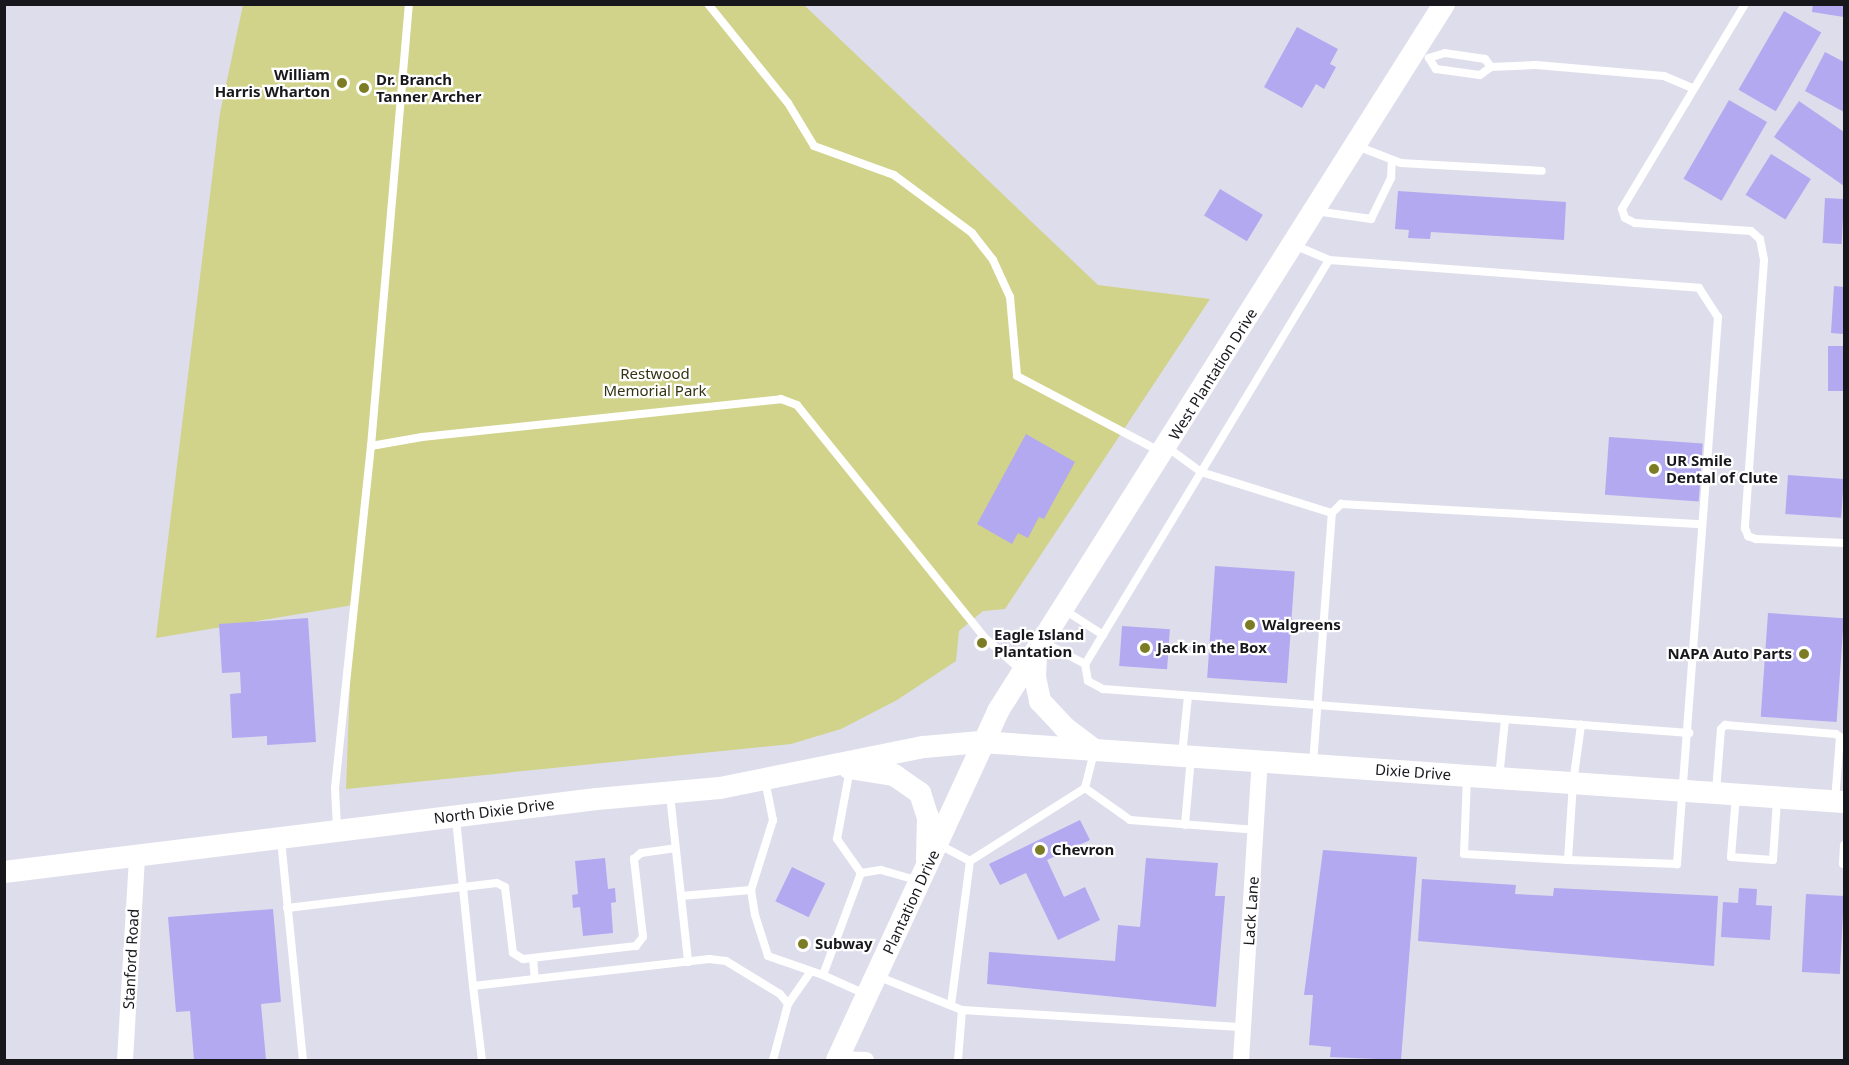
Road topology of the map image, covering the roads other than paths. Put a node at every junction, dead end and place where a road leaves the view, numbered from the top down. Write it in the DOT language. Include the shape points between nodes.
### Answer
graph roads {
  1 [pos="410,4"];
  2 [pos="708,4"];
  3 [pos="1444,4"];
  4 [pos="1745,4"];
  5 [pos="1421,55"];
  6 [pos="1491,68"];
  7 [pos="1692,88"];
  8 [pos="1355,145"];
  9 [pos="1392,161"];
  10 [pos="1542,171"];
  11 [pos="1314,211"];
  12 [pos="1294,244"];
  13 [pos="1329,260"];
  14 [pos="371,446"];
  15 [pos="1165,450"];
  16 [pos="1201,472"];
  17 [pos="1332,513"];
  18 [pos="1701,524"];
  19 [pos="1845,543"];
  20 [pos="1063,609"];
  21 [pos="1103,634"];
  22 [pos="1039,647"];
  23 [pos="1086,664"];
  24 [pos="1023,672"];
  25 [pos="1188,696"];
  26 [pos="1318,705"];
  27 [pos="1505,720"];
  28 [pos="1581,725"];
  29 [pos="1689,734"];
  30 [pos="981,742"];
  31 [pos="1095,750"];
  32 [pos="1186,756"];
  33 [pos="1260,761"];
  34 [pos="1313,765"];
  35 [pos="844,767"];
  36 [pos="1467,776"];
  37 [pos="1499,778"];
  38 [pos="765,780"];
  39 [pos="1573,783"];
  40 [pos="1085,788"];
  41 [pos="1685,791"];
  42 [pos="670,792"];
  43 [pos="1726,794"];
  44 [pos="1777,798"];
  45 [pos="1840,802"];
  46 [pos="456,816"];
  47 [pos="1185,825"];
  48 [pos="1256,830"];
  49 [pos="338,832"];
  50 [pos="281,838"];
  51 [pos="938,844"];
  52 [pos="1845,845"];
  53 [pos="676,848"];
  54 [pos="137,857"];
  55 [pos="1568,860"];
  56 [pos="970,861"];
  57 [pos="1843,864"];
  58 [pos="4,872"];
  59 [pos="861,873"];
  60 [pos="924,876"];
  61 [pos="462,888"];
  62 [pos="751,890"];
  63 [pos="681,896"];
  64 [pos="287,908"];
  65 [pos="533,958"];
  66 [pos="688,962"];
  67 [pos="810,973"];
  68 [pos="823,975"];
  69 [pos="535,979"];
  70 [pos="473,986"];
  71 [pos="873,986"];
  72 [pos="788,1004"];
  73 [pos="951,1005"];
  74 [pos="962,1010"];
  75 [pos="1243,1027"];
  76 [pos="125,1060"];
  77 [pos="303,1060"];
  78 [pos="482,1060"];
  79 [pos="773,1060"];
  80 [pos="838,1060"];
  81 [pos="866,1060"];
  82 [pos="958,1060"];
  83 [pos="1241,1060"];
  1 -- 14 [label="lane"];
  2 -- 15 [label="lane" via="788,103 814,146 894,175 972,233 993,260 1010,297 1017,376"];
  3 -- 5 [label="main road, West Plantation Drive"];
  4 -- 7 [label="lane"];
  5 -- 6 [label="lane" via="1444,53 1485,59"];
  5 -- 6 [label="lane" via="1436,69 1480,75"];
  5 -- 8 [label="main road, West Plantation Drive"];
  6 -- 7 [label="lane" via="1536,65 1628,72 1664,76"];
  7 -- 19 [label="lane" via="1622,209 1625,218 1635,223 1751,231 1760,239 1764,260 1745,528 1748,536 1756,539"];
  8 -- 9 [label="lane"];
  8 -- 11 [label="main road, West Plantation Drive"];
  9 -- 10 [label="lane"];
  9 -- 11 [label="lane" via="1391,178 1371,219"];
  11 -- 12 [label="main road, West Plantation Drive"];
  12 -- 13 [label="lane"];
  12 -- 15 [label="main road, West Plantation Drive"];
  13 -- 16 [label="lane"];
  13 -- 18 [label="lane" via="1699,288 1718,317"];
  14 -- 24 [label="lane" via="422,437 781,399 797,405 984,637"];
  14 -- 49 [label="lane" via="335,788"];
  15 -- 16 [label="lane"];
  15 -- 20 [label="main road, West Plantation Drive"];
  16 -- 17 [label="lane"];
  16 -- 21 [label="lane"];
  17 -- 18 [label="lane" via="1341,504"];
  17 -- 26 [label="lane"];
  18 -- 29 [label="lane"];
  20 -- 21 [label="lane"];
  20 -- 22 [label="main road, West Plantation Drive"];
  21 -- 23 [label="lane"];
  22 -- 23 [label="lane"];
  22 -- 24 [label="main road, West Plantation Drive"];
  22 -- 31 [label="main road" via="1035,677 1040,701 1064,727"];
  23 -- 25 [label="lane" via="1088,681 1102,689"];
  24 -- 30 [label="main road, West Plantation Drive"];
  25 -- 26 [label="lane"];
  25 -- 32 [label="lane"];
  26 -- 27 [label="lane"];
  26 -- 34 [label="lane"];
  27 -- 28 [label="lane"];
  27 -- 37 [label="lane"];
  28 -- 29 [label="lane"];
  28 -- 39 [label="lane"];
  29 -- 41 [label="lane"];
  30 -- 31 [label="main road, Dixie Drive"];
  30 -- 35 [label="main road, North Dixie Drive" via="924,747"];
  30 -- 51 [label="main road, Plantation Drive"];
  31 -- 32 [label="main road, Dixie Drive"];
  31 -- 40 [label="lane"];
  32 -- 33 [label="main road, Dixie Drive"];
  32 -- 47 [label="lane"];
  33 -- 34 [label="main road, Dixie Drive"];
  33 -- 48 [label="street, Lack Lane"];
  34 -- 36 [label="main road, Dixie Drive"];
  35 -- 38 [label="main road, North Dixie Drive"];
  35 -- 59 [label="lane" via="837,839"];
  35 -- 60 [label="main road" via="894,775 920,793 928,818"];
  36 -- 37 [label="main road, Dixie Drive"];
  36 -- 55 [label="lane" via="1464,854"];
  37 -- 39 [label="main road, Dixie Drive"];
  38 -- 42 [label="main road, North Dixie Drive"];
  38 -- 62 [label="lane" via="773,820"];
  39 -- 41 [label="main road, Dixie Drive"];
  39 -- 55 [label="lane"];
  40 -- 47 [label="lane" via="1130,820"];
  40 -- 56 [label="lane"];
  41 -- 43 [label="main road, Dixie Drive"];
  41 -- 55 [label="lane" via="1677,864"];
  42 -- 46 [label="main road, North Dixie Drive"];
  42 -- 53 [label="lane"];
  43 -- 44 [label="main road, Dixie Drive"];
  43 -- 44 [label="lane" via="1731,857 1773,860"];
  43 -- 45 [label="lane" via="1721,729 1725,725 1836,734"];
  44 -- 45 [label="main road, Dixie Drive"];
  46 -- 49 [label="main road, North Dixie Drive"];
  46 -- 61 [label="lane"];
  47 -- 48 [label="lane"];
  48 -- 75 [label="street, Lack Lane"];
  49 -- 50 [label="main road, North Dixie Drive"];
  50 -- 54 [label="main road, North Dixie Drive"];
  50 -- 64 [label="lane"];
  51 -- 56 [label="lane"];
  51 -- 60 [label="main road, Plantation Drive"];
  52 -- 57 [label="lane"];
  53 -- 63 [label="lane"];
  53 -- 65 [label="lane" via="641,853 634,859 643,937 636,946"];
  54 -- 58 [label="main road, North Dixie Drive"];
  54 -- 76 [label="street, Stanford Road"];
  56 -- 73 [label="lane"];
  59 -- 60 [label="lane" via="881,870"];
  59 -- 68 [label="lane"];
  60 -- 71 [label="main road, Plantation Drive"];
  61 -- 64 [label="lane"];
  61 -- 65 [label="lane" via="497,883 505,887 513,953 523,959"];
  61 -- 70 [label="lane"];
  62 -- 63 [label="lane"];
  62 -- 67 [label="lane" via="768,956"];
  63 -- 66 [label="lane"];
  64 -- 77 [label="lane"];
  65 -- 69 [label="lane"];
  66 -- 69 [label="lane"];
  66 -- 72 [label="lane" via="726,961 780,994"];
  67 -- 68 [label="lane"];
  67 -- 72 [label="lane"];
  68 -- 71 [label="lane"];
  69 -- 70 [label="lane"];
  70 -- 78 [label="lane"];
  71 -- 73 [label="lane"];
  71 -- 80 [label="main road, Plantation Drive"];
  72 -- 79 [label="lane"];
  73 -- 74 [label="lane"];
  74 -- 75 [label="lane"];
  74 -- 82 [label="lane"];
  75 -- 83 [label="street, Lack Lane"];
  80 -- 81 [label="street"];
}
